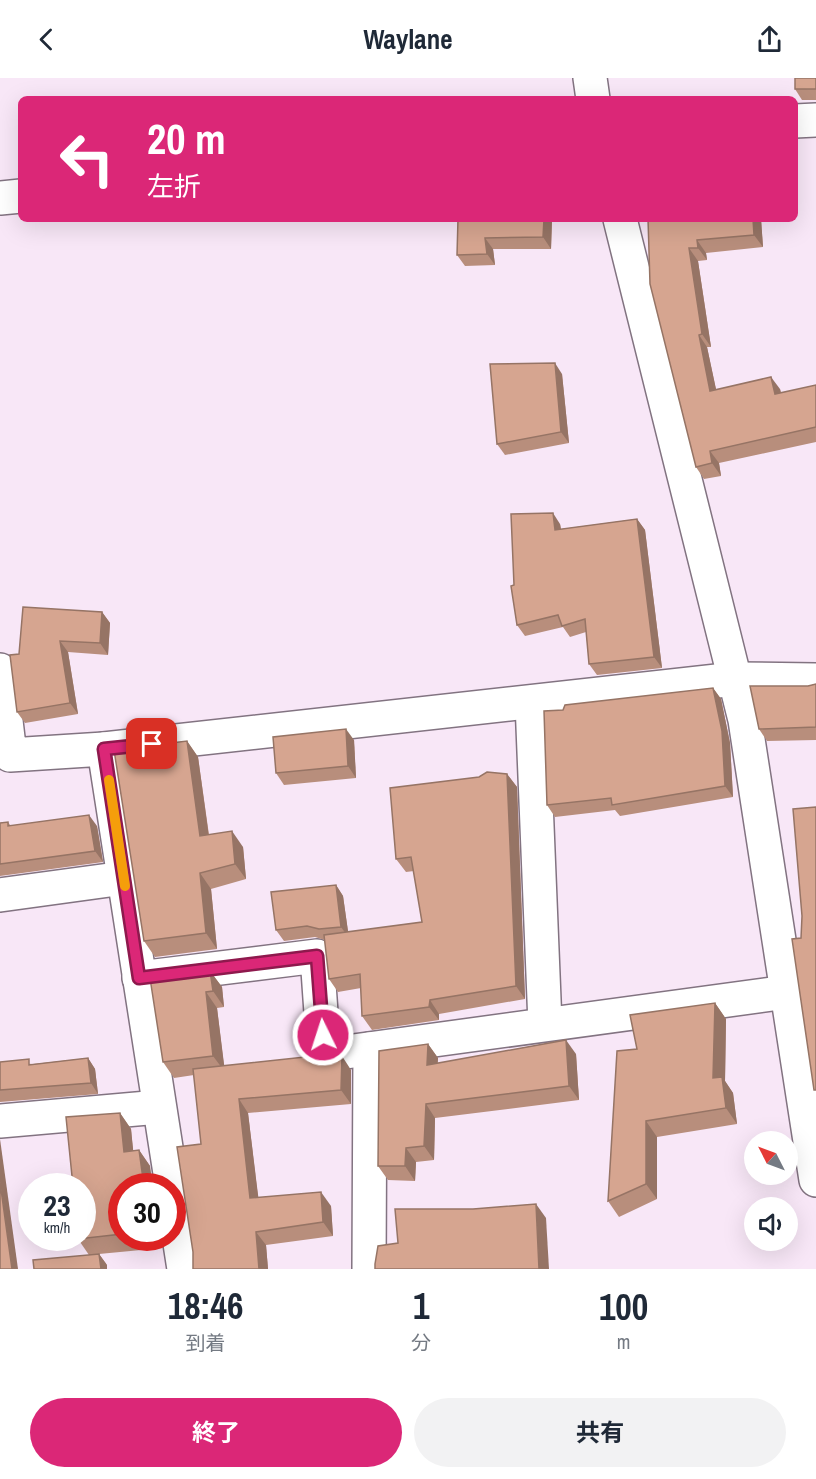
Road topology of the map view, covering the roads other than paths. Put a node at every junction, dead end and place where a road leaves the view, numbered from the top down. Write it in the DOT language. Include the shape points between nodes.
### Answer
graph roads {
  1 [pos="590,78"];
  2 [pos="593,96"];
  3 [pos="816,120"];
  4 [pos="798,122"];
  5 [pos="18,196"];
  6 [pos="0,198"];
  7 [pos="621,222"];
  8 [pos="0,670"];
  9 [pos="735,679"];
  10 [pos="816,680"];
  11 [pos="532,702"];
  12 [pos="104,749"];
  13 [pos="7,755"];
  14 [pos="124,878"];
  15 [pos="0,895"];
  16 [pos="139,978"];
  17 [pos="787,992"];
  18 [pos="545,1024"];
  19 [pos="370,1049"];
  20 [pos="159,1107"];
  21 [pos="0,1121"];
  22 [pos="170,1173"];
  23 [pos="816,1180"];
  24 [pos="181,1251"];
  25 [pos="184,1269"];
  26 [pos="369,1269"];
  1 -- 2 [label="street"];
  3 -- 4 [label="street"];
  5 -- 6 [label="street"];
  7 -- 9 [label="street"];
  8 -- 13 [label="street"];
  9 -- 10 [label="street"];
  9 -- 11 [label="street"];
  9 -- 17 [label="street" via="745,720"];
  11 -- 12 [label="street"];
  11 -- 18 [label="street"];
  12 -- 13 [label="street"];
  12 -- 14 [label="street"];
  14 -- 15 [label="street"];
  14 -- 16 [label="street"];
  16 -- 19 [label="street" via="317,956 324,1055"];
  16 -- 20 [label="street"];
  17 -- 18 [label="street"];
  17 -- 23 [label="street"];
  18 -- 19 [label="street"];
  19 -- 26 [label="street"];
  20 -- 21 [label="street"];
  20 -- 22 [label="street"];
  24 -- 25 [label="street"];
}
